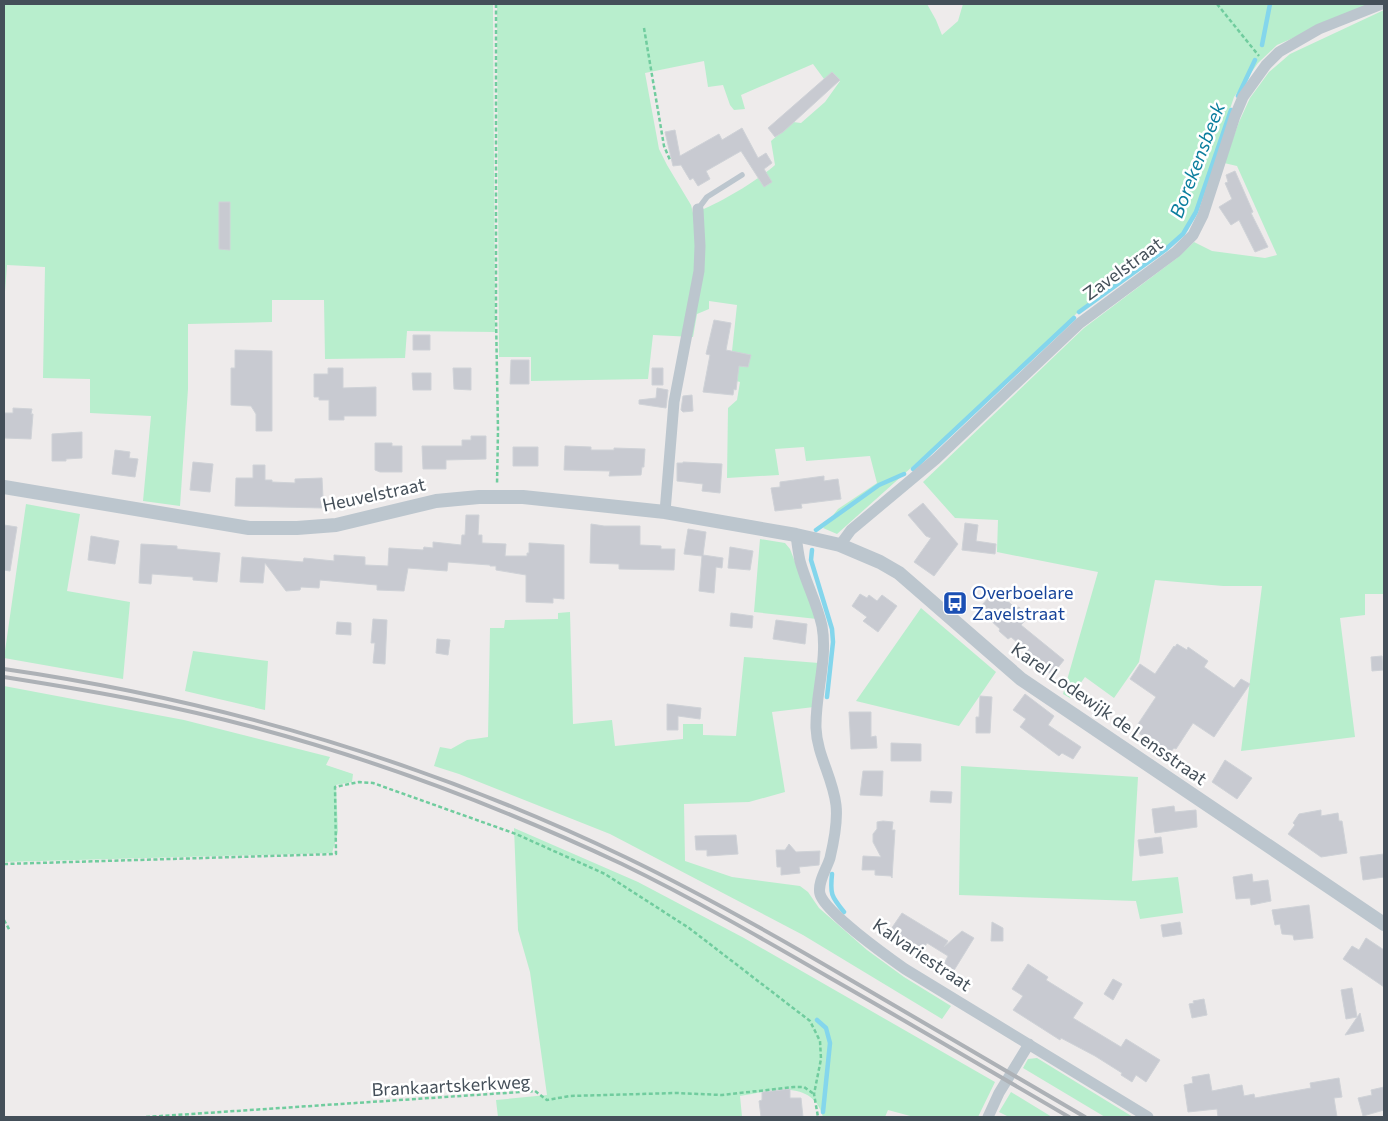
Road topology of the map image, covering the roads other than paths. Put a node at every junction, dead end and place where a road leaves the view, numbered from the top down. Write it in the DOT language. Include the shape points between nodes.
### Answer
graph roads {
  1 [pos="1382,4"];
  2 [pos="742,175"];
  3 [pos="698,209"];
  4 [pos="4,487"];
  5 [pos="665,512"];
  6 [pos="796,534"];
  7 [pos="813,539"];
  8 [pos="840,545"];
  9 [pos="1384,924"];
  10 [pos="1029,1044"];
  11 [pos="988,1117"];
  12 [pos="1148,1117"];
  1 -- 8 [label="street, Zavelstraat" via="1319,30 1280,52 1266,65 1243,97 1203,215 1193,235 1176,252 1080,323 936,459 851,530"];
  2 -- 3 [label="lane" via="707,196"];
  3 -- 5 [label="street" via="699,271 674,402"];
  4 -- 5 [label="street, Heuvelstraat" via="249,528 336,525 436,501 497,497"];
  5 -- 6 [label="street, Heuvelstraat"];
  6 -- 7 [label="street, Heuvelstraat"];
  6 -- 10 [label="street, Kalvariestraat" via="800,561 822,628 816,729 836,805 834,837 820,895 866,940 905,969"];
  7 -- 8 [label="street, Karel Lodewijk de Lensstraat"];
  8 -- 9 [label="street, Karel Lodewijk de Lensstraat" via="899,573 1021,679"];
  10 -- 11 [label="street"];
  10 -- 12 [label="street, Kalvariestraat"];
}
